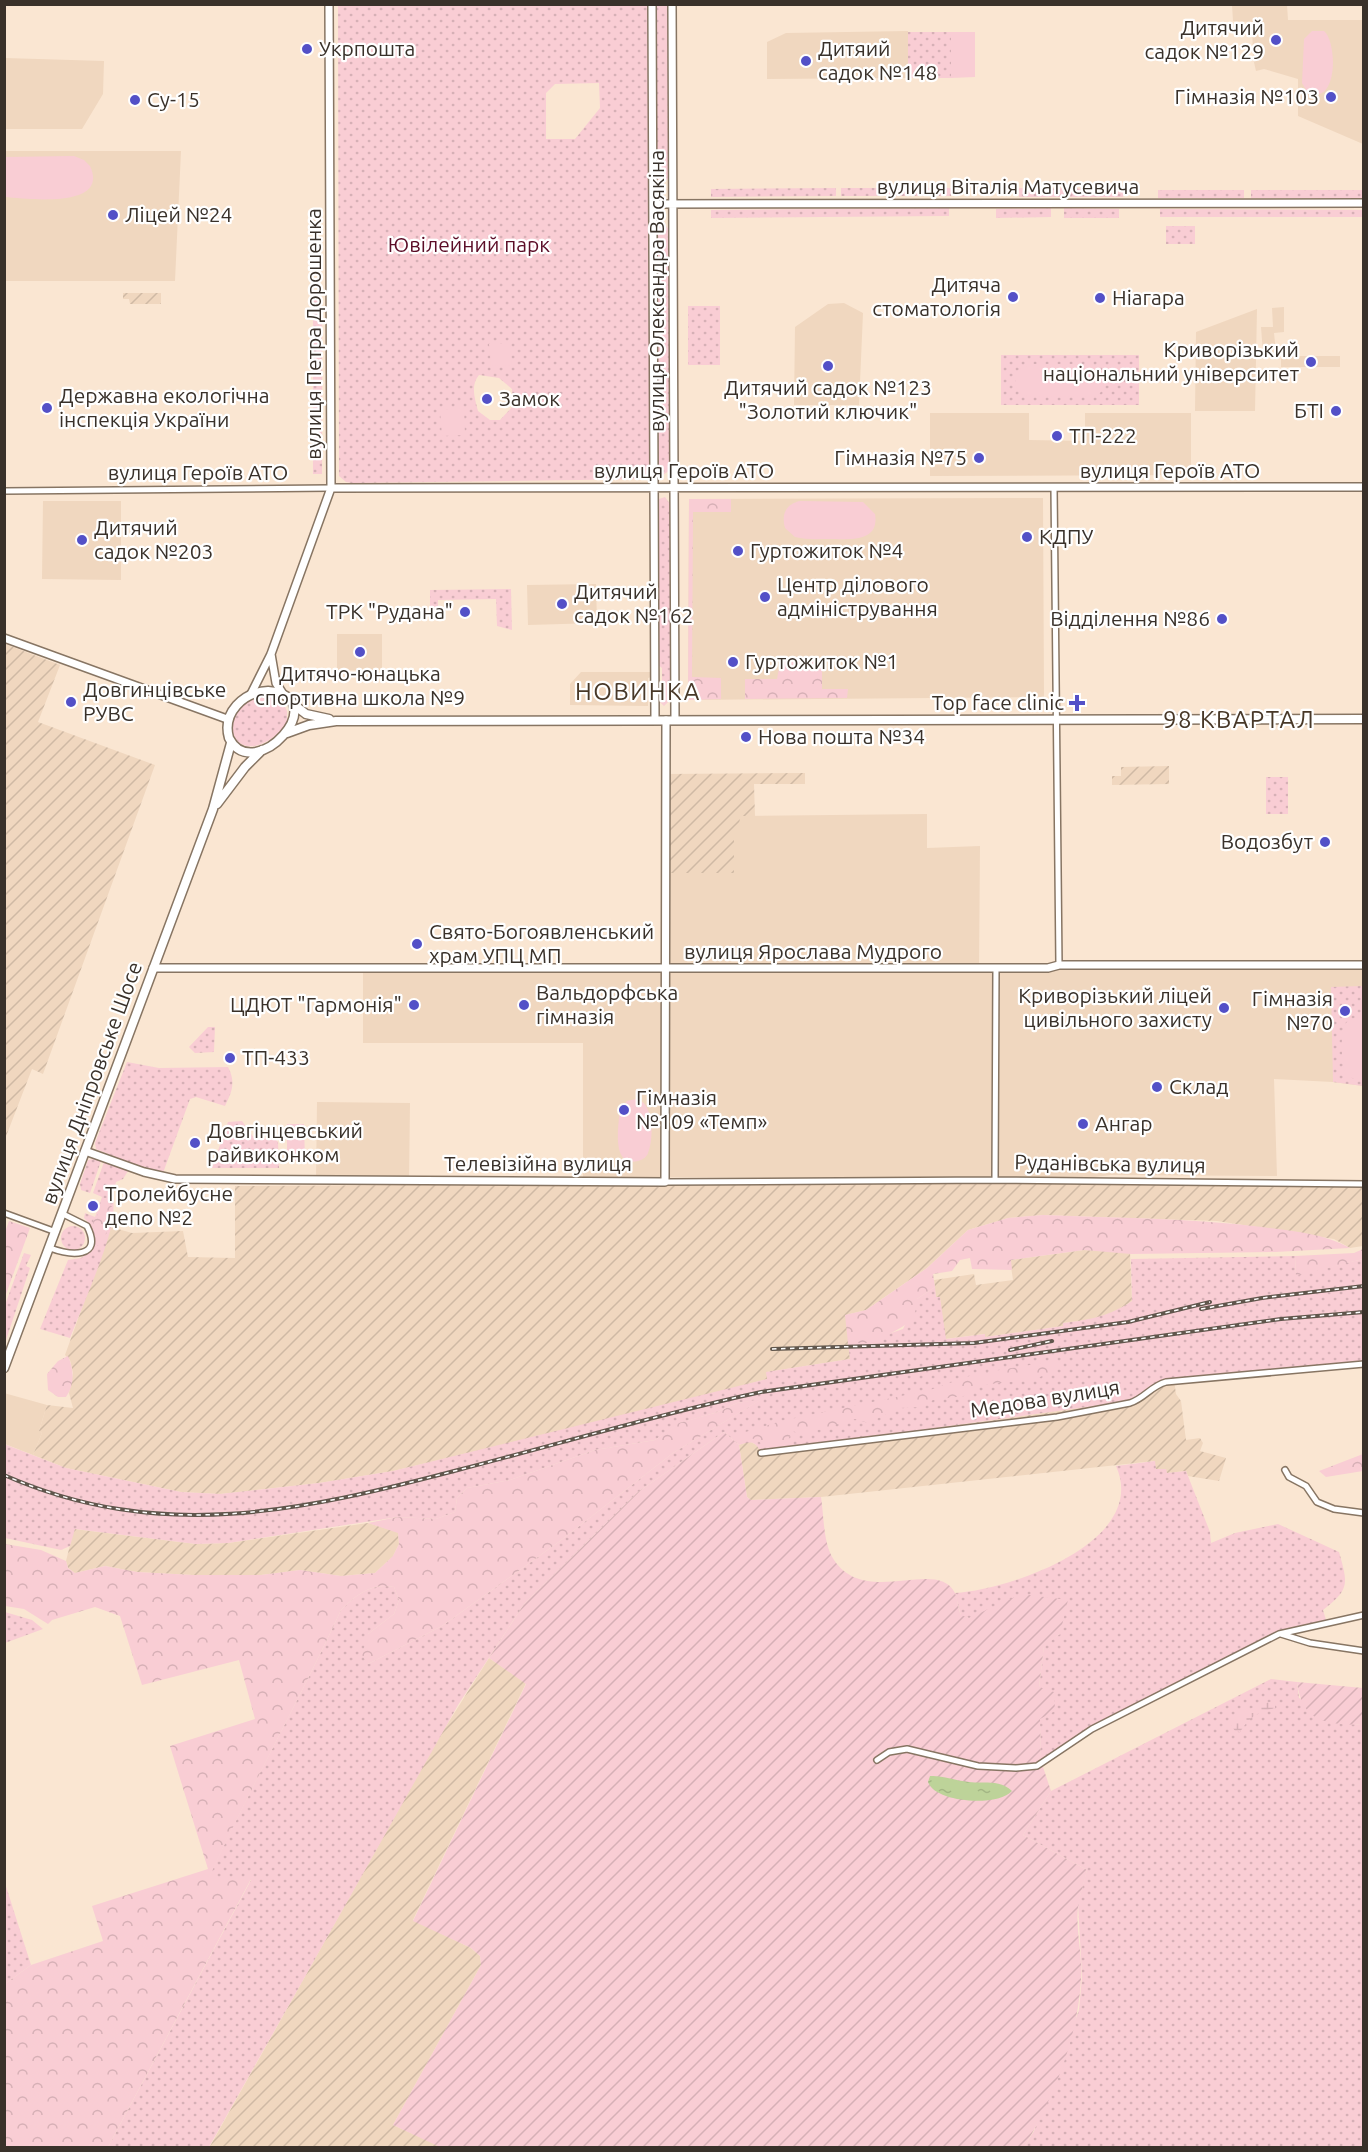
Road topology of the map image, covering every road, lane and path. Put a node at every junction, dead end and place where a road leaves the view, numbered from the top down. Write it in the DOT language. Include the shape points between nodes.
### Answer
graph roads {
  1 [pos="329,4"];
  2 [pos="652,4"];
  3 [pos="672,4"];
  4 [pos="1364,203"];
  5 [pos="653,204"];
  6 [pos="674,204"];
  7 [pos="674,487"];
  8 [pos="1054,487"];
  9 [pos="1364,487"];
  10 [pos="331,488"];
  11 [pos="654,488"];
  12 [pos="4,491"];
  13 [pos="4,638"];
  14 [pos="271,654"];
  15 [pos="251,694"];
  16 [pos="283,694"];
  17 [pos="291,702"];
  18 [pos="227,719"];
  19 [pos="1364,719"];
  20 [pos="336,720"];
  21 [pos="655,720"];
  22 [pos="666,720"];
  23 [pos="675,720"];
  24 [pos="1057,720"];
  25 [pos="287,733"];
  26 [pos="231,743"];
  27 [pos="262,750"];
  28 [pos="213,809"];
  29 [pos="1059,965"];
  30 [pos="1364,965"];
  31 [pos="153,968"];
  32 [pos="996,968"];
  33 [pos="666,969"];
  34 [pos="85,1151"];
  35 [pos="995,1179"];
  36 [pos="665,1182"];
  37 [pos="1364,1184"];
  38 [pos="4,1213"];
  39 [pos="63,1214"];
  40 [pos="56,1232"];
  41 [pos="50,1248"];
  42 [pos="1364,1364"];
  43 [pos="4,1368"];
  44 [pos="761,1453"];
  45 [pos="1285,1470"];
  46 [pos="1364,1513"];
  47 [pos="1364,1615"];
  48 [pos="1280,1634"];
  49 [pos="1364,1651"];
  50 [pos="877,1760"];
  1 -- 10 [label="street, вулиця Петра Дорошенка"];
  2 -- 5 [label="street, вулиця Олександра Васякіна"];
  3 -- 6 [label="street, вулиця Олександра Васякіна"];
  4 -- 6 [label="street, вулиця Віталія Матусевича"];
  5 -- 6 [label="street, вулиця Віталія Матусевича"];
  5 -- 11 [label="street, вулиця Олександра Васякіна"];
  6 -- 7 [label="street, вулиця Олександра Васякіна"];
  7 -- 8 [label="street, вулиця Героїв АТО"];
  7 -- 11 [label="street, вулиця Героїв АТО"];
  7 -- 23 [label="street, вулиця Олександра Васякіна"];
  8 -- 9 [label="street, вулиця Героїв АТО"];
  8 -- 24 [label="street"];
  10 -- 11 [label="street, вулиця Героїв АТО"];
  10 -- 12 [label="street, вулиця Героїв АТО"];
  10 -- 14 [label="street, вулиця Петра Дорошенка"];
  11 -- 21 [label="street, вулиця Олександра Васякіна"];
  13 -- 18 [label="street"];
  14 -- 15 [label="street, вулиця Петра Дорошенка"];
  14 -- 16 [label="street" via="274,677"];
  15 -- 16 [label="main road"];
  15 -- 18 [label="main road"];
  16 -- 17 [label="main road"];
  17 -- 20 [label="main road" via="306,714"];
  17 -- 25 [label="main road" via="294,715"];
  18 -- 26 [label="main road"];
  19 -- 24 [label="main road"];
  20 -- 21 [label="main road"];
  20 -- 25 [label="main road"];
  21 -- 22 [label="main road"];
  22 -- 23 [label="main road"];
  22 -- 33 [label="street"];
  23 -- 24 [label="main road"];
  24 -- 29 [label="street"];
  25 -- 27 [label="main road"];
  26 -- 27 [label="main road" via="247,751"];
  26 -- 28 [label="main road"];
  27 -- 28 [label="main road"];
  28 -- 31 [label="main road, вулиця Дніпровське Шосе"];
  29 -- 30 [label="street, вулиця Ярослава Мудрого"];
  29 -- 32 [label="street, вулиця Ярослава Мудрого"];
  31 -- 33 [label="street, вулиця Ярослава Мудрого"];
  31 -- 34 [label="main road, вулиця Дніпровське Шосе"];
  32 -- 33 [label="street, вулиця Ярослава Мудрого"];
  32 -- 35 [label="street, Руданівська вулиця"];
  33 -- 36 [label="street"];
  34 -- 36 [label="street, Телевізійна вулиця" via="175,1179"];
  34 -- 39 [label="main road, вулиця Дніпровське Шосе"];
  35 -- 36 [label="street, Телевізійна вулиця"];
  35 -- 37 [label="street, Руданівська вулиця"];
  38 -- 40 [label="street"];
  39 -- 40 [label="main road, вулиця Дніпровське Шосе"];
  39 -- 41 [label="street" via="87,1226 89,1246 72,1255"];
  40 -- 41 [label="main road, вулиця Дніпровське Шосе"];
  41 -- 43 [label="main road, вулиця Дніпровське Шосе"];
  42 -- 44 [label="street, Медова вулиця" via="1166,1382 1155,1385 1140,1400 1057,1417"];
  45 -- 46 [label="street" via="1289,1477 1306,1486 1317,1502"];
  47 -- 48 [label="street"];
  48 -- 49 [label="street"];
  48 -- 50 [label="street" via="1092,1729 1037,1766 978,1766 907,1749 889,1752"];
}
